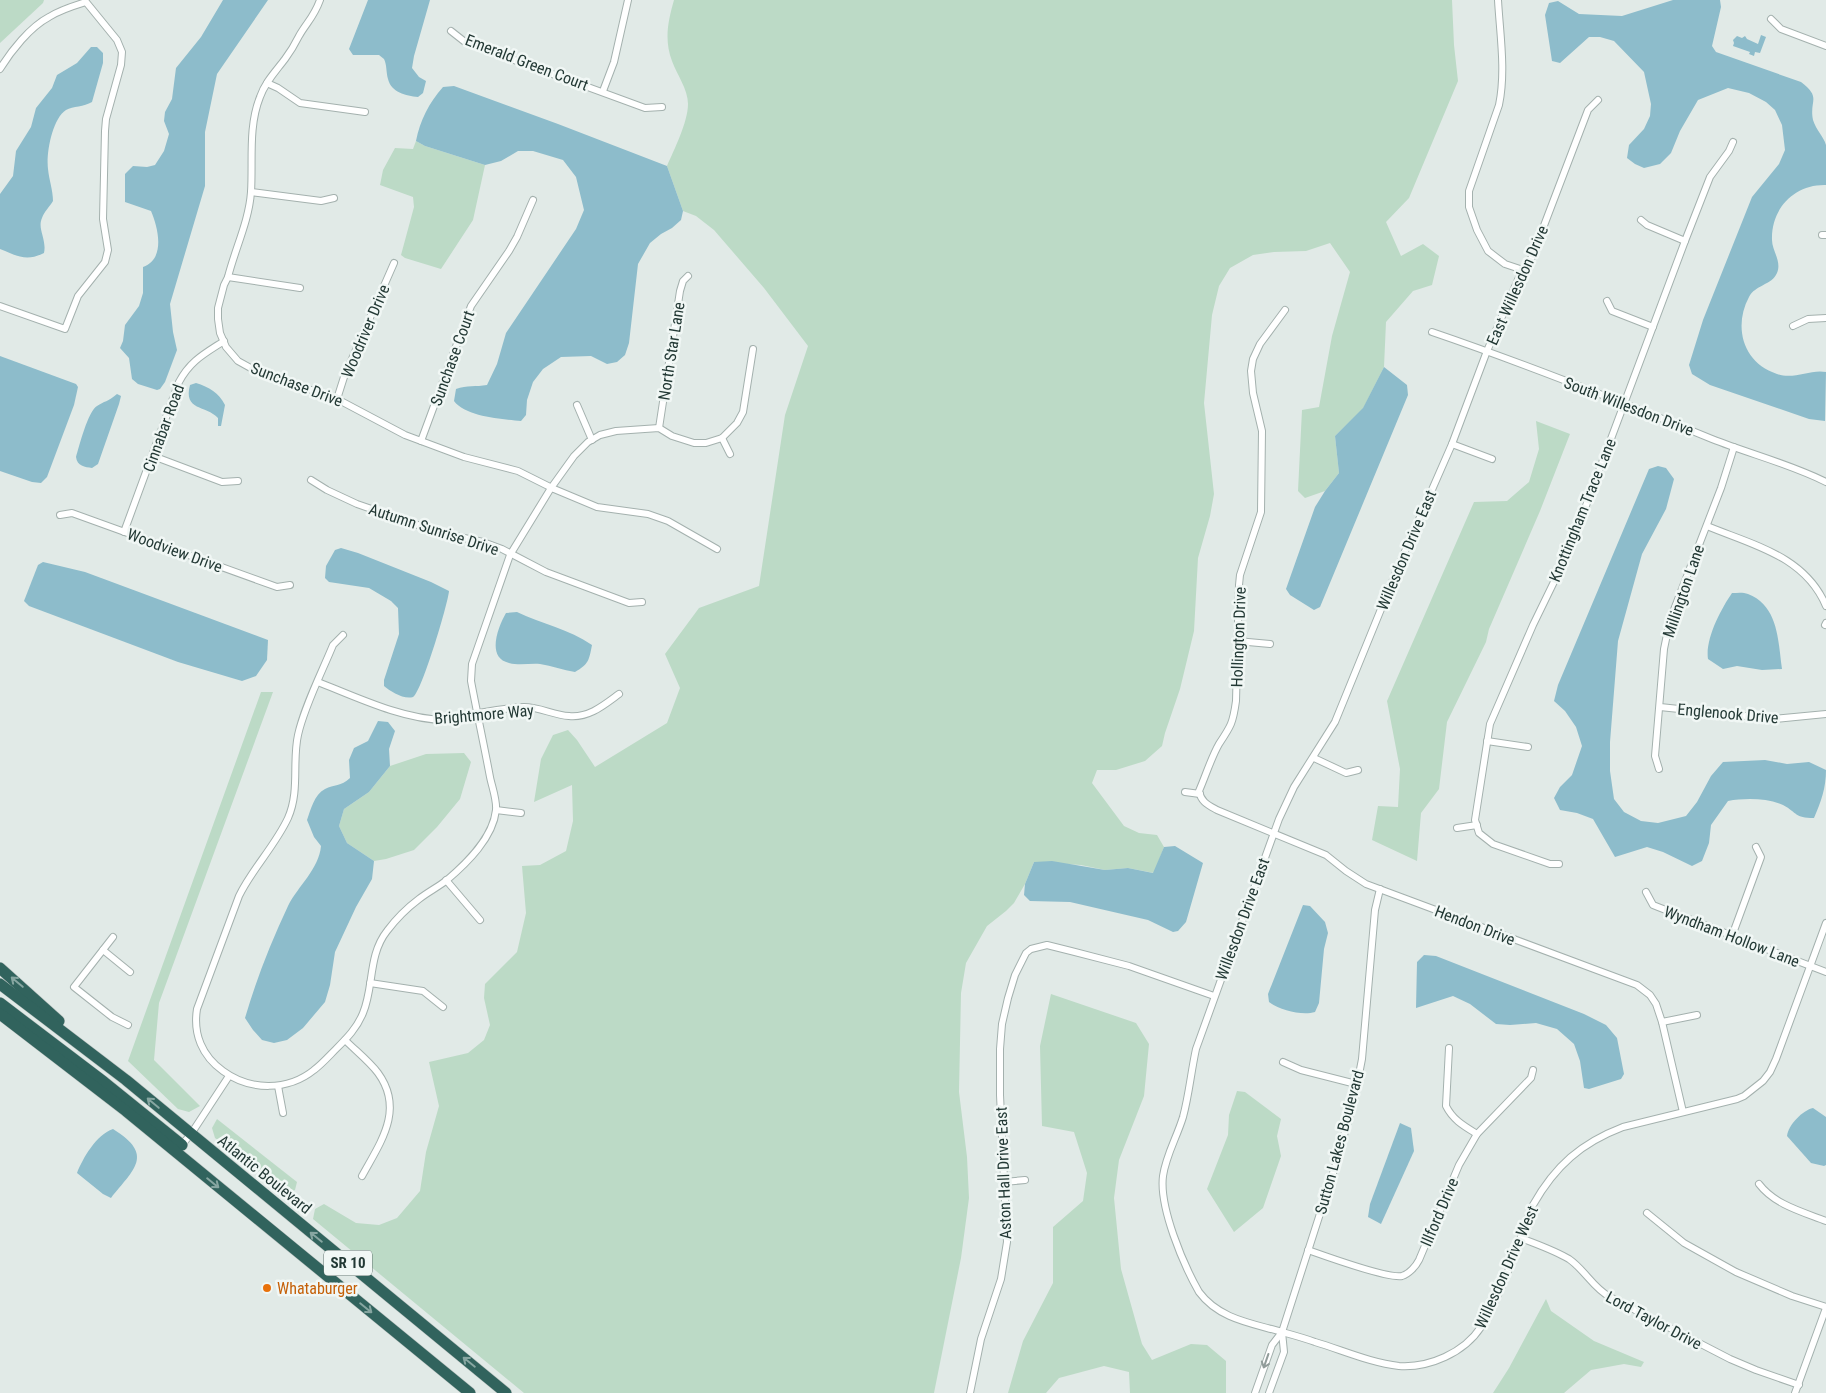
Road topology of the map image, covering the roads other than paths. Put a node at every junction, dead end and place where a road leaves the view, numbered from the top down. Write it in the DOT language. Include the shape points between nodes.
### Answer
graph roads {
  1 [pos="320,0"];
  2 [pos="628,0"];
  3 [pos="1498,0"];
  4 [pos="85,1"];
  5 [pos="1771,19"];
  6 [pos="451,31"];
  7 [pos="1826,46"];
  8 [pos="0,69"];
  9 [pos="267,83"];
  10 [pos="604,92"];
  11 [pos="1598,100"];
  12 [pos="662,107"];
  13 [pos="365,112"];
  14 [pos="1733,142"];
  15 [pos="251,192"];
  16 [pos="334,198"];
  17 [pos="533,200"];
  18 [pos="1641,220"];
  19 [pos="1684,241"];
  20 [pos="394,263"];
  21 [pos="1523,270"];
  22 [pos="688,276"];
  23 [pos="228,277"];
  24 [pos="300,288"];
  25 [pos="1607,301"];
  26 [pos="0,306"];
  27 [pos="1285,310"];
  28 [pos="1826,318"];
  29 [pos="1793,326"];
  30 [pos="1653,327"];
  31 [pos="1432,332"];
  32 [pos="224,341"];
  33 [pos="753,349"];
  34 [pos="1487,351"];
  35 [pos="337,399"];
  36 [pos="1624,403"];
  37 [pos="577,405"];
  38 [pos="659,428"];
  39 [pos="722,438"];
  40 [pos="421,440"];
  41 [pos="592,440"];
  42 [pos="1452,444"];
  43 [pos="1734,447"];
  44 [pos="730,454"];
  45 [pos="153,456"];
  46 [pos="1492,459"];
  47 [pos="1439,474"];
  48 [pos="311,480"];
  49 [pos="238,481"];
  50 [pos="1826,482"];
  51 [pos="551,488"];
  52 [pos="60,515"];
  53 [pos="1707,526"];
  54 [pos="124,532"];
  55 [pos="717,549"];
  56 [pos="510,555"];
  57 [pos="290,585"];
  58 [pos="642,602"];
  59 [pos="1826,606"];
  60 [pos="343,635"];
  61 [pos="1237,641"];
  62 [pos="1270,644"];
  63 [pos="318,682"];
  64 [pos="619,694"];
  65 [pos="1660,707"];
  66 [pos="477,714"];
  67 [pos="1826,714"];
  68 [pos="1487,741"];
  69 [pos="1528,747"];
  70 [pos="1314,758"];
  71 [pos="1660,769"];
  72 [pos="1358,770"];
  73 [pos="1185,792"];
  74 [pos="1200,792"];
  75 [pos="496,810"];
  76 [pos="521,813"];
  77 [pos="1477,825"];
  78 [pos="1457,828"];
  79 [pos="1274,832"];
  80 [pos="1756,847"];
  81 [pos="1558,864"];
  82 [pos="446,880"];
  83 [pos="1380,889"];
  84 [pos="1646,892"];
  85 [pos="480,920"];
  86 [pos="1826,923"];
  87 [pos="1732,936"];
  88 [pos="113,938"];
  89 [pos="103,950"];
  90 [pos="1811,966"];
  91 [pos="0,968"];
  92 [pos="130,972"];
  93 [pos="1826,972"];
  94 [pos="0,984"];
  95 [pos="370,984"];
  96 [pos="1214,996"];
  97 [pos="0,1003"];
  98 [pos="443,1007"];
  99 [pos="0,1014"];
  100 [pos="1697,1015"];
  101 [pos="0,1022"];
  102 [pos="1662,1022"];
  103 [pos="128,1025"];
  104 [pos="345,1040"];
  105 [pos="1449,1048"];
  106 [pos="90,1052"];
  107 [pos="1283,1062"];
  108 [pos="74,1070"];
  109 [pos="1533,1070"];
  110 [pos="229,1076"];
  111 [pos="1356,1084"];
  112 [pos="278,1086"];
  113 [pos="1683,1112"];
  114 [pos="283,1113"];
  115 [pos="191,1134"];
  116 [pos="1477,1134"];
  117 [pos="179,1148"];
  118 [pos="362,1176"];
  119 [pos="1024,1180"];
  120 [pos="1004,1182"];
  121 [pos="1759,1184"];
  122 [pos="1647,1213"];
  123 [pos="1826,1221"];
  124 [pos="1521,1238"];
  125 [pos="1308,1250"];
  126 [pos="1826,1308"];
  127 [pos="1282,1332"];
  128 [pos="1799,1385"];
  129 [pos="470,1393"];
  130 [pos="506,1393"];
  131 [pos="970,1393"];
  132 [pos="1255,1393"];
  133 [pos="1269,1393"];
  134 [pos="1795,1393"];
  1 -- 9 [label="street, Sunchase Drive" via="316,14 296,46"];
  2 -- 10 [label="street"];
  3 -- 21 [label="street" via="1503,77 1501,95 1469,191 1469,207 1488,251 1505,264"];
  4 -- 8 [label="street" via="40,23"];
  4 -- 26 [label="street" via="117,40 122,52 105,131 103,219 108,250 105,262 82,289 66,329"];
  5 -- 7 [label="street" via="1781,29"];
  6 -- 10 [label="street, Emerald Green Court" via="465,42"];
  9 -- 13 [label="street" via="300,103"];
  9 -- 15 [label="street, Sunchase Drive" via="260,95 253,126"];
  10 -- 12 [label="street, Emerald Green Court" via="645,108"];
  11 -- 21 [label="street, East Willesdon Drive" via="1588,110 1532,257"];
  14 -- 19 [label="street, Knottingham Trace Lane" via="1710,177"];
  15 -- 16 [label="street" via="321,201"];
  15 -- 23 [label="street, Sunchase Drive" via="249,209"];
  17 -- 40 [label="street, Sunchase Court" via="513,244 471,306"];
  18 -- 19 [label="street"];
  19 -- 30 [label="street, Knottingham Trace Lane"];
  20 -- 35 [label="street, Woodriver Drive"];
  21 -- 34 [label="street, East Willesdon Drive"];
  22 -- 38 [label="street, North Star Lane" via="680,291"];
  23 -- 24 [label="street"];
  23 -- 32 [label="street, Sunchase Drive" via="218,308 220,333"];
  25 -- 30 [label="street" via="1612,311"];
  27 -- 61 [label="street, Hollington Drive" via="1260,344 1251,371 1262,431 1261,512 1238,585"];
  28 -- 29 [label="street" via="1808,319"];
  30 -- 36 [label="street, Knottingham Trace Lane"];
  31 -- 34 [label="street, South Willesdon Drive"];
  32 -- 35 [label="street, Sunchase Drive" via="238,361 256,371"];
  32 -- 45 [label="street, Cinnabar Road" via="196,359 185,372"];
  33 -- 39 [label="street" via="743,412"];
  34 -- 36 [label="street, South Willesdon Drive"];
  34 -- 42 [label="street, East Willesdon Drive"];
  35 -- 40 [label="street, Sunchase Drive" via="382,424"];
  36 -- 43 [label="street, South Willesdon Drive"];
  36 -- 68 [label="street, Knottingham Trace Lane" via="1569,551 1490,724"];
  37 -- 41 [label="street"];
  38 -- 39 [label="street" via="694,443"];
  38 -- 41 [label="street" via="616,431"];
  39 -- 44 [label="street"];
  40 -- 51 [label="street, Sunchase Drive" via="464,457 518,471"];
  41 -- 51 [label="street" via="574,456"];
  42 -- 46 [label="street"];
  42 -- 47 [label="street, East Willesdon Drive"];
  43 -- 50 [label="street, South Willesdon Drive"];
  43 -- 53 [label="street, Millington Lane"];
  45 -- 49 [label="street" via="222,482"];
  45 -- 54 [label="street, Cinnabar Road"];
  47 -- 70 [label="street, Willesdon Drive East" via="1335,722"];
  48 -- 56 [label="street, Autumn Sunrise Drive" via="356,504 441,533 483,542"];
  51 -- 55 [label="street, Sunchase Drive" via="598,506 668,521"];
  51 -- 56 [label="street"];
  52 -- 54 [label="street, Woodview Drive" via="72,513"];
  53 -- 59 [label="street" via="1788,560 1814,583"];
  53 -- 65 [label="street, Millington Lane" via="1670,620 1664,649"];
  54 -- 57 [label="street, Woodview Drive" via="277,587"];
  56 -- 58 [label="street, Autumn Sunrise Drive" via="629,603"];
  56 -- 66 [label="street" via="472,664 471,681"];
  60 -- 63 [label="street" via="333,645"];
  61 -- 62 [label="street"];
  61 -- 74 [label="street, Hollington Drive" via="1234,715"];
  63 -- 66 [label="street, Brightmore Way" via="409,716 445,720"];
  63 -- 110 [label="street" via="298,735 295,787 288,818 245,883 197,1009 196,1028 202,1046 212,1062"];
  64 -- 66 [label="street, Brightmore Way" via="585,715 568,716 526,707"];
  65 -- 67 [label="street, Englenook Drive" via="1774,719"];
  65 -- 71 [label="street, Millington Lane" via="1655,756"];
  66 -- 75 [label="street"];
  68 -- 69 [label="street"];
  68 -- 77 [label="street, Knottingham Trace Lane" via="1475,820"];
  70 -- 72 [label="street" via="1346,773"];
  70 -- 79 [label="street, Willesdon Drive East" via="1294,787"];
  73 -- 74 [label="street"];
  74 -- 79 [label="street, Hendon Drive" via="1204,803"];
  75 -- 76 [label="street"];
  75 -- 82 [label="street" via="483,844"];
  77 -- 78 [label="street"];
  77 -- 81 [label="street" via="1480,833 1494,844"];
  79 -- 83 [label="street, Hendon Drive" via="1326,854 1353,876"];
  79 -- 96 [label="street, Willesdon Drive East"];
  80 -- 87 [label="street" via="1761,857"];
  82 -- 85 [label="street"];
  82 -- 95 [label="street" via="419,898 386,932 378,946"];
  83 -- 102 [label="street, Hendon Drive" via="1637,985 1653,999"];
  83 -- 111 [label="street, Sutton Lakes Boulevard" via="1375,910 1362,1059"];
  84 -- 87 [label="street, Wyndham Hollow Lane" via="1653,905"];
  86 -- 90 [label="street, Willesdon Drive West"];
  87 -- 90 [label="street, Wyndham Hollow Lane"];
  88 -- 89 [label="street"];
  89 -- 92 [label="street"];
  89 -- 103 [label="street" via="74,987 112,1017"];
  90 -- 93 [label="street, Wyndham Hollow Lane"];
  90 -- 113 [label="street, Willesdon Drive West" via="1776,1059 1763,1081 1737,1099"];
  106 -- 91 [label="highway, one-way"];
  94 -- 106 [label="highway, Atlantic Boulevard / SR 10"];
  95 -- 98 [label="street" via="423,991"];
  95 -- 104 [label="street" via="363,1014"];
  96 -- 120 [label="street, Aston Hall Drive East" via="1129,966 1071,951 1047,946 1026,952 1015,975 1002,1024 1000,1095"];
  96 -- 127 [label="street, Willesdon Drive East" via="1194,1056 1183,1117 1163,1174 1163,1198 1192,1281 1206,1301 1232,1318"];
  97 -- 117 [label="highway" via="90,1071"];
  99 -- 108 [label="highway, SR 10"];
  100 -- 102 [label="street"];
  101 -- 108 [label="highway"];
  102 -- 113 [label="street, Hendon Drive"];
  104 -- 112 [label="street" via="308,1075"];
  104 -- 118 [label="street" via="377,1073 389,1102 385,1133"];
  105 -- 116 [label="street" via="1446,1106 1456,1120"];
  115 -- 106 [label="highway, Atlantic Boulevard / SR 10, one-way"];
  107 -- 111 [label="street"];
  108 -- 117 [label="highway, SR 10"];
  109 -- 116 [label="street, Illford Drive" via="1531,1078"];
  110 -- 112 [label="street" via="249,1084"];
  110 -- 115 [label="street"];
  111 -- 125 [label="street, Sutton Lakes Boulevard" via="1335,1167"];
  112 -- 114 [label="street"];
  113 -- 124 [label="street, Willesdon Drive West" via="1615,1130 1570,1156 1532,1206"];
  115 -- 117 [label="street"];
  130 -- 115 [label="highway, Atlantic Boulevard / SR 10, one-way"];
  116 -- 125 [label="street, Illford Drive" via="1459,1165 1417,1264 1406,1274 1385,1274"];
  117 -- 129 [label="highway, SR 10, one-way"];
  119 -- 120 [label="street"];
  120 -- 131 [label="street, Aston Hall Drive East" via="1005,1261 981,1339"];
  121 -- 123 [label="street" via="1766,1193 1786,1206"];
  122 -- 126 [label="street" via="1684,1243 1736,1272"];
  124 -- 127 [label="street, Willesdon Drive West" via="1481,1327 1456,1352 1439,1360 1414,1366 1383,1363"];
  124 -- 128 [label="street, Lord Taylor Drive" via="1568,1259 1602,1293 1618,1302 1730,1359"];
  125 -- 127 [label="street, Sutton Lakes Boulevard"];
  126 -- 128 [label="street"];
  127 -- 132 [label="street, Sutton Lakes Boulevard, one-way" via="1272,1346"];
  127 -- 133 [label="street, Sutton Lakes Boulevard" via="1284,1352"];
  128 -- 134 [label="street"];
}
